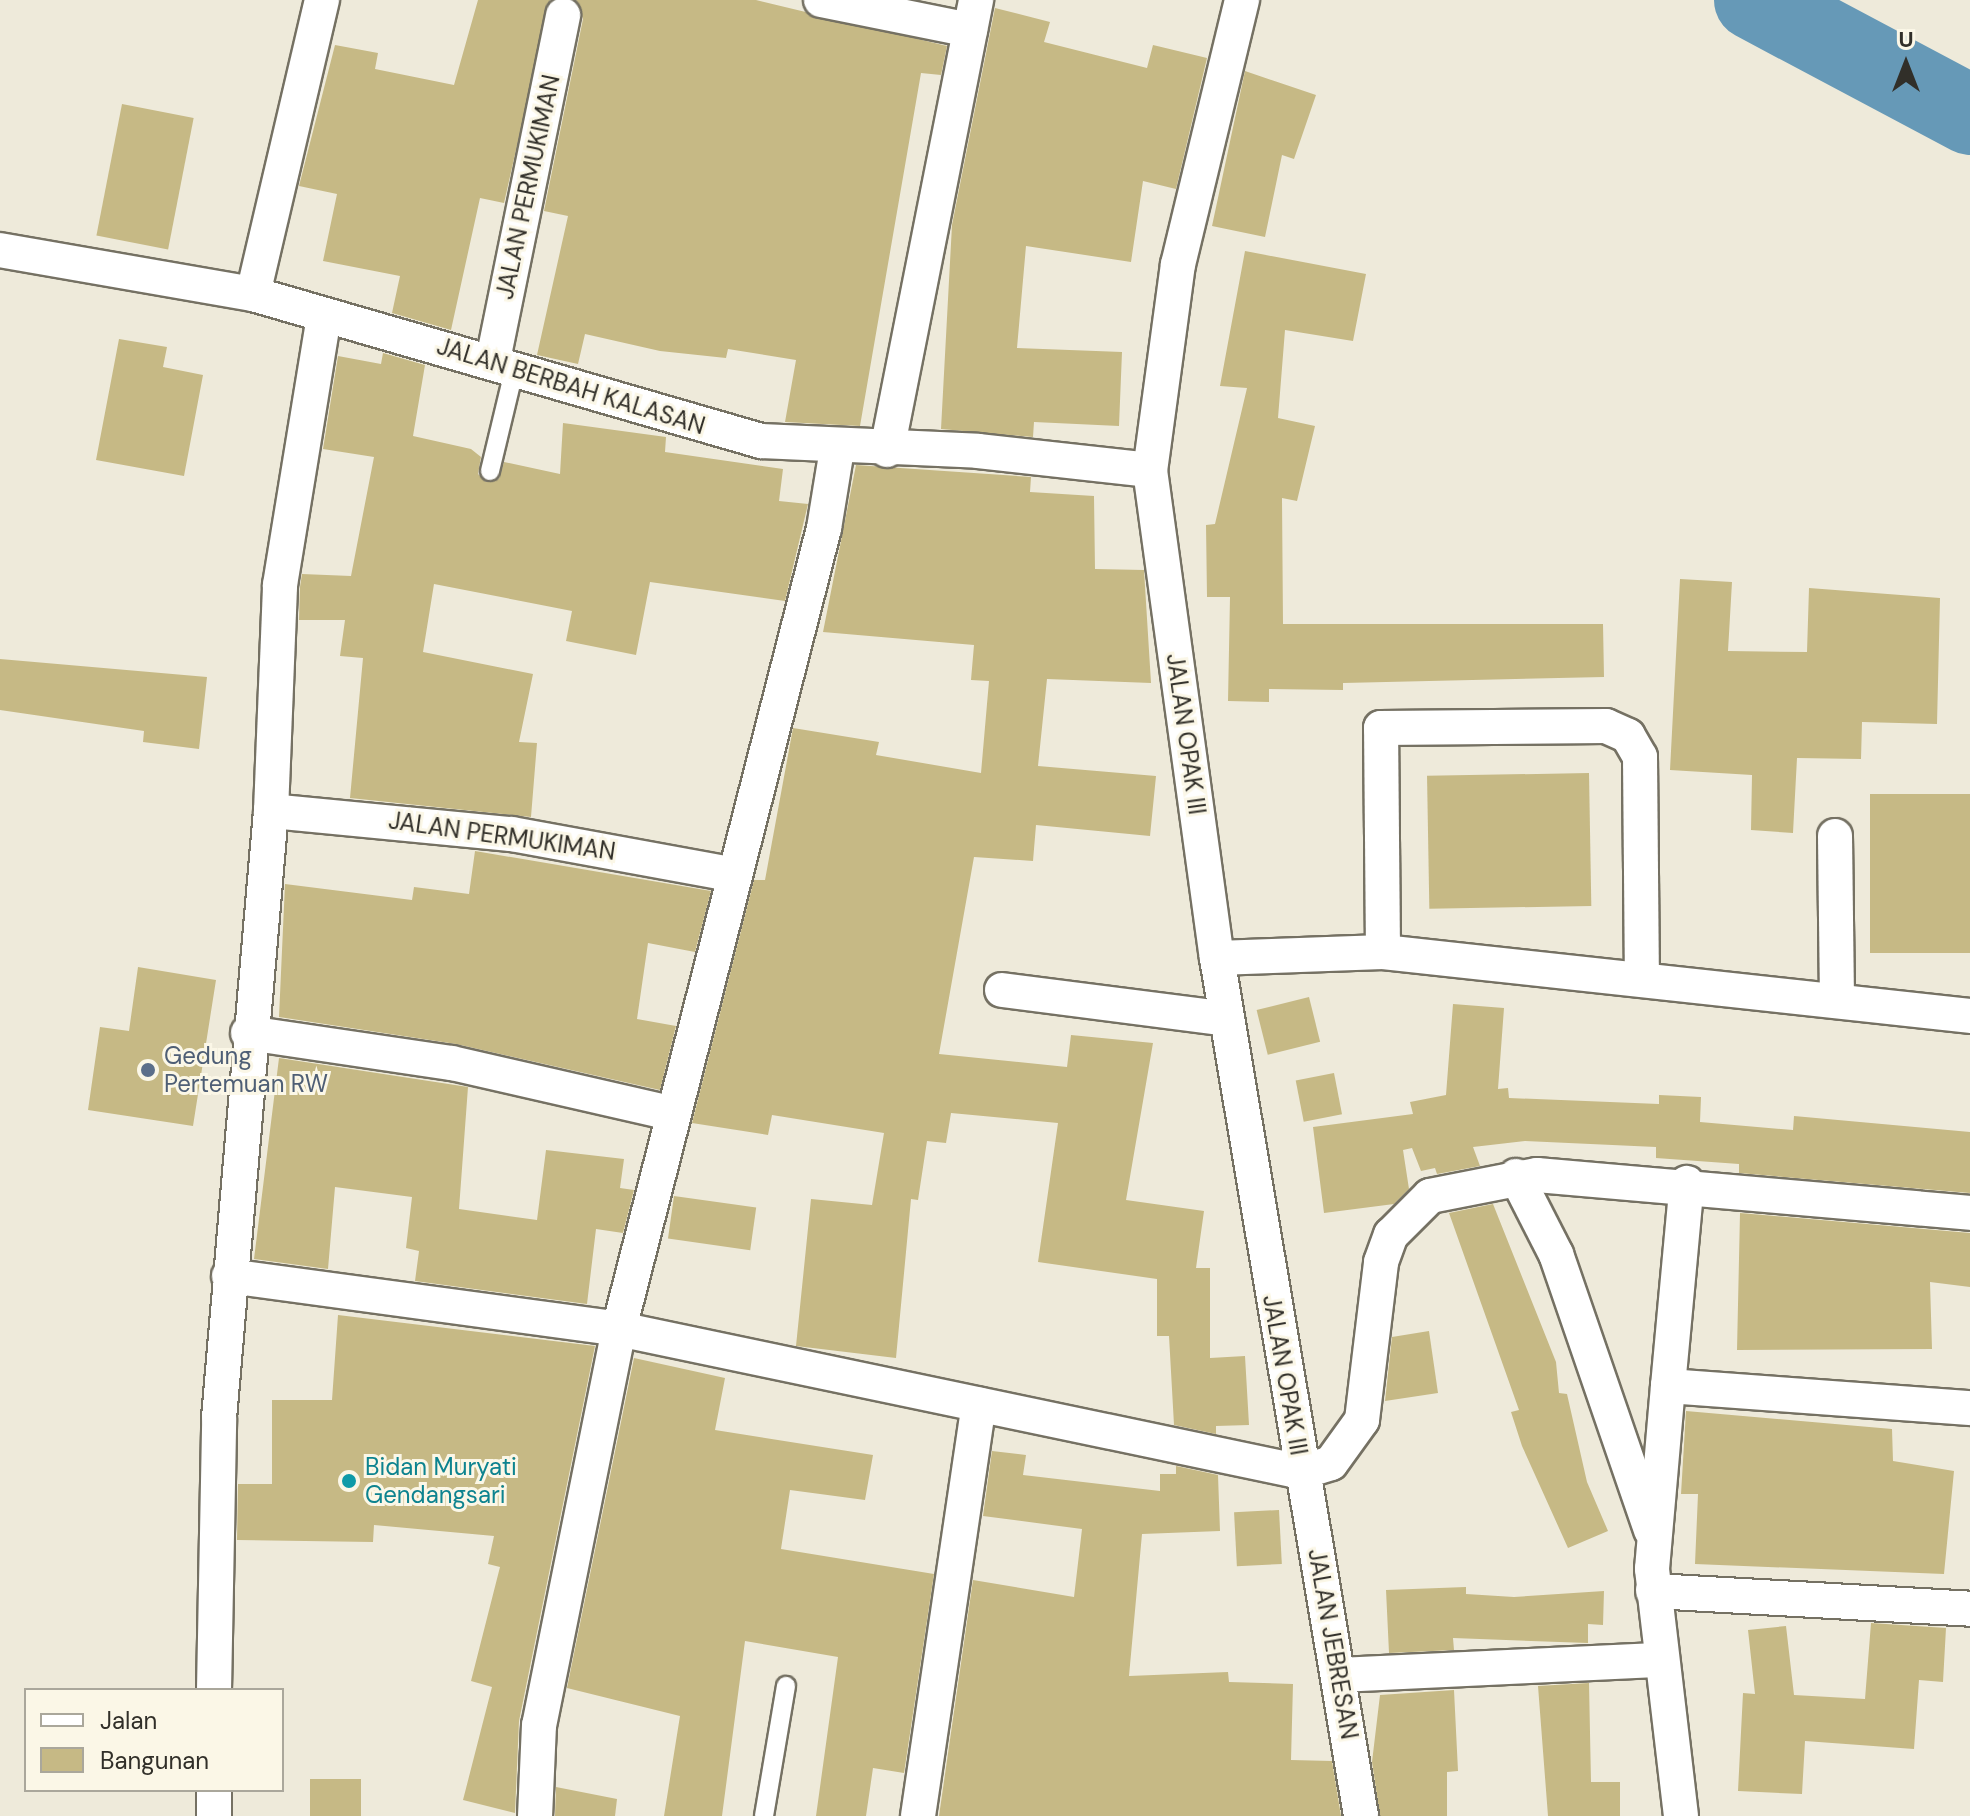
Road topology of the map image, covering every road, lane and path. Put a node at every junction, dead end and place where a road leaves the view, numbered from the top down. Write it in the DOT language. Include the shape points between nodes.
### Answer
graph roads {
  1 [pos="322,0"];
  2 [pos="821,0"];
  3 [pos="1242,0"];
  4 [pos="563,15"];
  5 [pos="973,15"];
  6 [pos="0,250"];
  7 [pos="253,294"];
  8 [pos="324,316"];
  9 [pos="504,364"];
  10 [pos="837,449"];
  11 [pos="887,450"];
  12 [pos="1150,470"];
  13 [pos="490,471"];
  14 [pos="271,811"];
  15 [pos="1835,836"];
  16 [pos="731,874"];
  17 [pos="1383,952"];
  18 [pos="1217,958"];
  19 [pos="1642,978"];
  20 [pos="1002,990"];
  21 [pos="1837,1000"];
  22 [pos="1970,1016"];
  23 [pos="1227,1019"];
  24 [pos="248,1033"];
  25 [pos="671,1113"];
  26 [pos="1516,1176"];
  27 [pos="1687,1183"];
  28 [pos="1970,1213"];
  29 [pos="229,1276"];
  30 [pos="619,1329"];
  31 [pos="1668,1386"];
  32 [pos="979,1404"];
  33 [pos="1970,1408"];
  34 [pos="1302,1472"];
  35 [pos="1653,1538"];
  36 [pos="1653,1591"];
  37 [pos="1970,1609"];
  38 [pos="1661,1660"];
  39 [pos="1340,1675"];
  40 [pos="786,1686"];
  41 [pos="214,1688"];
  42 [pos="214,1792"];
  43 [pos="214,1816"];
  44 [pos="535,1816"];
  45 [pos="764,1816"];
  46 [pos="918,1816"];
  47 [pos="1361,1816"];
  48 [pos="1681,1816"];
  1 -- 7 [label="street"];
  2 -- 5 [label="street"];
  3 -- 12 [label="street, JALAN OPAK III" via="1178,264"];
  4 -- 9 [label="street, JALAN PERMUKIMAN"];
  5 -- 11 [label="street"];
  6 -- 7 [label="street, JALAN BERBAH KALASAN"];
  7 -- 8 [label="street, JALAN BERBAH KALASAN"];
  8 -- 9 [label="street, JALAN BERBAH KALASAN"];
  8 -- 14 [label="street" via="280,585"];
  9 -- 10 [label="street, JALAN BERBAH KALASAN" via="761,441"];
  9 -- 13 [label="lane"];
  10 -- 11 [label="street, JALAN BERBAH KALASAN"];
  10 -- 16 [label="street" via="824,528"];
  11 -- 12 [label="street, JALAN BERBAH KALASAN"];
  12 -- 18 [label="street, JALAN OPAK III"];
  14 -- 16 [label="street, JALAN PERMUKIMAN" via="512,834"];
  14 -- 24 [label="street"];
  15 -- 21 [label="street"];
  16 -- 25 [label="street"];
  17 -- 18 [label="street"];
  17 -- 19 [label="street"];
  17 -- 19 [label="street" via="1381,728 1606,726 1628,736 1640,757"];
  18 -- 23 [label="street, JALAN OPAK III"];
  19 -- 21 [label="street"];
  20 -- 23 [label="street"];
  21 -- 22 [label="street"];
  23 -- 34 [label="street, JALAN OPAK III"];
  24 -- 25 [label="street" via="452,1063"];
  24 -- 29 [label="street"];
  25 -- 30 [label="street"];
  26 -- 27 [label="street"];
  26 -- 34 [label="street" via="1430,1196 1391,1235 1369,1322 1362,1420 1331,1463"];
  26 -- 35 [label="street" via="1556,1254"];
  27 -- 28 [label="street"];
  27 -- 31 [label="street"];
  29 -- 30 [label="street"];
  29 -- 41 [label="street"];
  30 -- 32 [label="street"];
  30 -- 44 [label="street" via="539,1725"];
  31 -- 33 [label="street"];
  31 -- 35 [label="street"];
  32 -- 34 [label="street"];
  32 -- 46 [label="street"];
  34 -- 39 [label="street, JALAN JEBRESAN"];
  35 -- 36 [label="street"];
  36 -- 37 [label="street"];
  36 -- 38 [label="street"];
  38 -- 39 [label="street"];
  38 -- 48 [label="street"];
  39 -- 47 [label="street, JALAN JEBRESAN"];
  40 -- 45 [label="lane"];
  42 -- 43 [label="street"];
}
